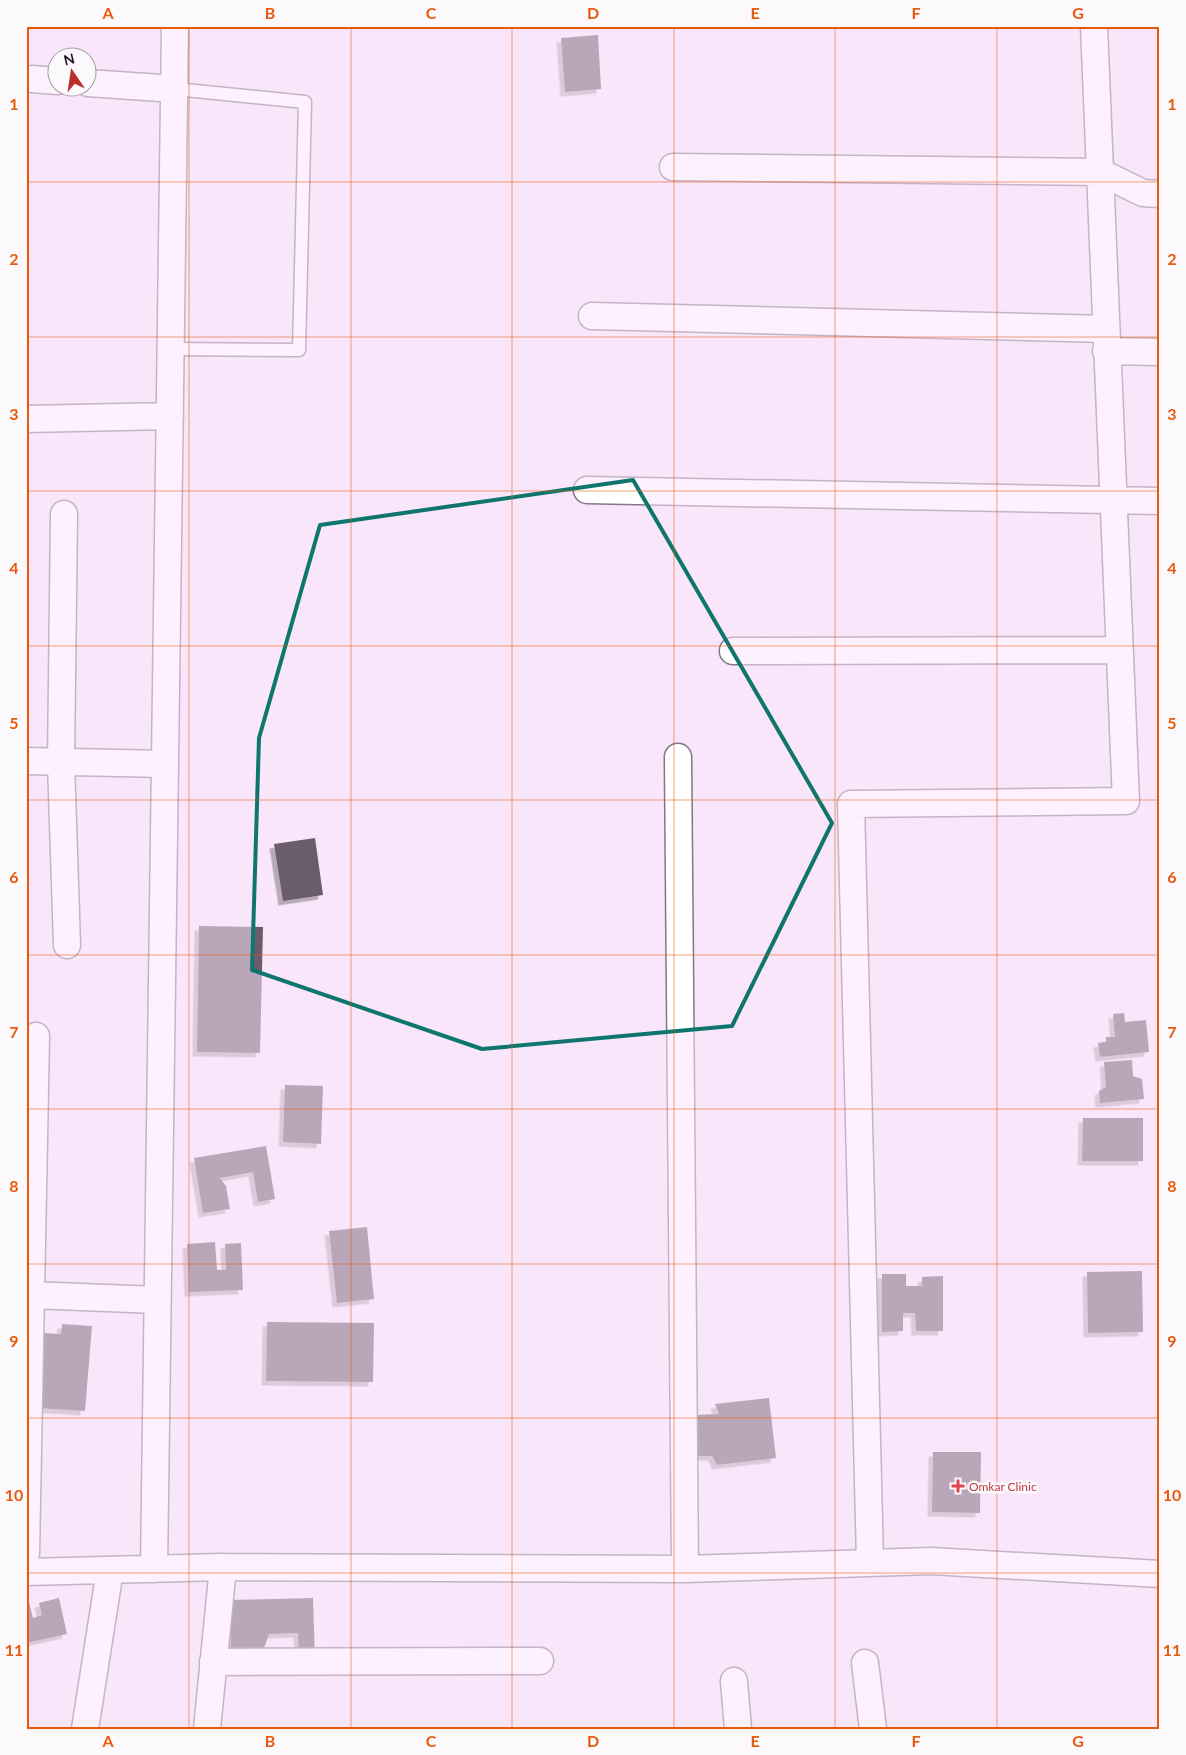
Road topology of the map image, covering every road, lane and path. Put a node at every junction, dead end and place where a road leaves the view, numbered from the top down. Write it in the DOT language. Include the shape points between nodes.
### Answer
graph roads {
  1 [pos="175,26"];
  2 [pos="1094,26"];
  3 [pos="32,79"];
  4 [pos="48,80"];
  5 [pos="98,84"];
  6 [pos="175,89"];
  7 [pos="673,167"];
  8 [pos="1100,172"];
  9 [pos="1160,194"];
  10 [pos="592,316"];
  11 [pos="1106,340"];
  12 [pos="171,349"];
  13 [pos="1160,352"];
  14 [pos="170,416"];
  15 [pos="26,419"];
  16 [pos="587,490"];
  17 [pos="1113,500"];
  18 [pos="1160,501"];
  19 [pos="64,514"];
  20 [pos="733,650"];
  21 [pos="1119,650"];
  22 [pos="678,757"];
  23 [pos="26,761"];
  24 [pos="61,762"];
  25 [pos="165,764"];
  26 [pos="67,945"];
  27 [pos="36,1036"];
  28 [pos="31,1295"];
  29 [pos="158,1300"];
  30 [pos="26,1554"];
  31 [pos="870,1561"];
  32 [pos="223,1567"];
  33 [pos="154,1568"];
  34 [pos="685,1569"];
  35 [pos="110,1570"];
  36 [pos="26,1572"];
  37 [pos="1160,1574"];
  38 [pos="540,1661"];
  39 [pos="213,1662"];
  40 [pos="865,1662"];
  41 [pos="734,1681"];
  42 [pos="85,1729"];
  43 [pos="207,1729"];
  44 [pos="738,1729"];
  45 [pos="873,1729"];
  1 -- 6 [label="street"];
  2 -- 8 [label="street"];
  3 -- 4 [label="street"];
  5 -- 6 [label="street"];
  6 -- 12 [label="street"];
  6 -- 12 [label="lane" via="305,102 298,350"];
  7 -- 8 [label="street"];
  8 -- 9 [label="street" via="1143,193"];
  8 -- 11 [label="street"];
  10 -- 11 [label="street"];
  11 -- 13 [label="street"];
  11 -- 17 [label="street"];
  12 -- 14 [label="street"];
  14 -- 15 [label="street"];
  14 -- 25 [label="street"];
  16 -- 17 [label="street"];
  17 -- 18 [label="street"];
  17 -- 21 [label="street"];
  19 -- 24 [label="street"];
  20 -- 21 [label="street"];
  21 -- 31 [label="street" via="1126,801 851,804"];
  22 -- 34 [label="street"];
  23 -- 24 [label="street"];
  24 -- 25 [label="street"];
  24 -- 26 [label="street"];
  25 -- 29 [label="street"];
  27 -- 28 [label="street"];
  28 -- 29 [label="street"];
  28 -- 30 [label="street"];
  29 -- 33 [label="street"];
  31 -- 34 [label="street"];
  31 -- 37 [label="street" via="931,1561"];
  32 -- 33 [label="street"];
  32 -- 34 [label="street"];
  32 -- 39 [label="street"];
  33 -- 35 [label="street"];
  35 -- 36 [label="street"];
  35 -- 42 [label="street"];
  38 -- 39 [label="street"];
  39 -- 43 [label="street"];
  40 -- 45 [label="street"];
  41 -- 44 [label="street"];
}
